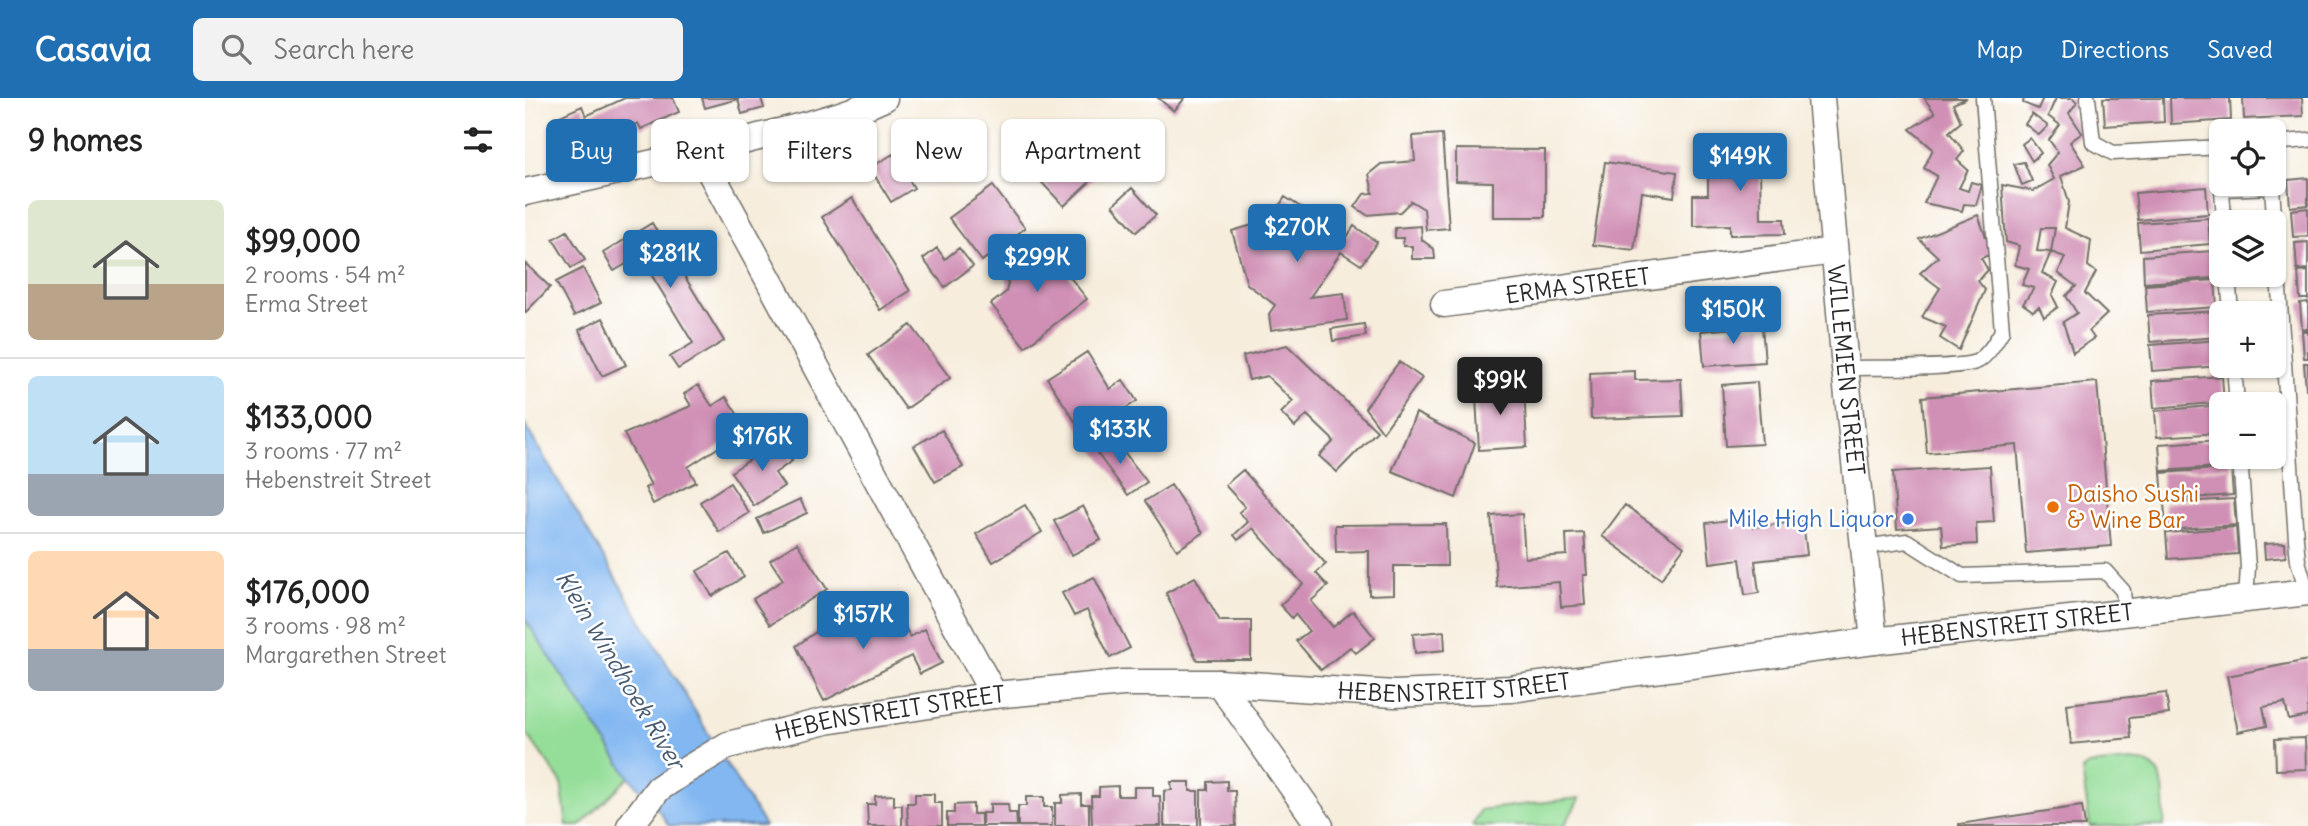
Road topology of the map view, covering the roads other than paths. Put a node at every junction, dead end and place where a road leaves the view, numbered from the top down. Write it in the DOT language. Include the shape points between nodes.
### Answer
graph roads {
  1 [pos="884,98"];
  2 [pos="1821,98"];
  3 [pos="1983,98"];
  4 [pos="2088,98"];
  5 [pos="749,140"];
  6 [pos="2308,140"];
  7 [pos="2286,142"];
  8 [pos="2209,148"];
  9 [pos="651,164"];
  10 [pos="716,182"];
  11 [pos="525,192"];
  12 [pos="2223,210"];
  13 [pos="2274,210"];
  14 [pos="1834,251"];
  15 [pos="2279,287"];
  16 [pos="1444,304"];
  17 [pos="1845,368"];
  18 [pos="2241,469"];
  19 [pos="1864,547"];
  20 [pos="2308,592"];
  21 [pos="2246,599"];
  22 [pos="2125,612"];
  23 [pos="1874,641"];
  24 [pos="1219,683"];
  25 [pos="994,695"];
  26 [pos="629,826"];
  27 [pos="1319,826"];
  1 -- 5 [label="street"];
  2 -- 14 [label="street, WILLEMIEN STREET"];
  3 -- 17 [label="lane" via="2002,331 1989,352 1976,362"];
  4 -- 8 [label="lane" via="2093,142 2113,153"];
  6 -- 7 [label="lane"];
  9 -- 11 [label="street"];
  10 -- 25 [label="street"];
  12 -- 13 [label="lane" via="2222,189 2272,187"];
  14 -- 16 [label="street, ERMA STREET"];
  14 -- 17 [label="street, WILLEMIEN STREET"];
  15 -- 20 [label="lane" via="2298,561"];
  17 -- 19 [label="street, WILLEMIEN STREET"];
  18 -- 21 [label="lane"];
  19 -- 22 [label="lane" via="1907,541 1962,576 2105,570 2123,592"];
  19 -- 23 [label="street, WILLEMIEN STREET"];
  20 -- 21 [label="street, HEBENSTREIT STREET"];
  21 -- 22 [label="street, HEBENSTREIT STREET"];
  22 -- 23 [label="street, HEBENSTREIT STREET"];
  23 -- 24 [label="street, HEBENSTREIT STREET" via="1510,689 1395,694"];
  24 -- 25 [label="street, HEBENSTREIT STREET" via="1123,684"];
  24 -- 27 [label="street"];
  25 -- 26 [label="street, HEBENSTREIT STREET" via="826,721 728,746 658,789"];
}
